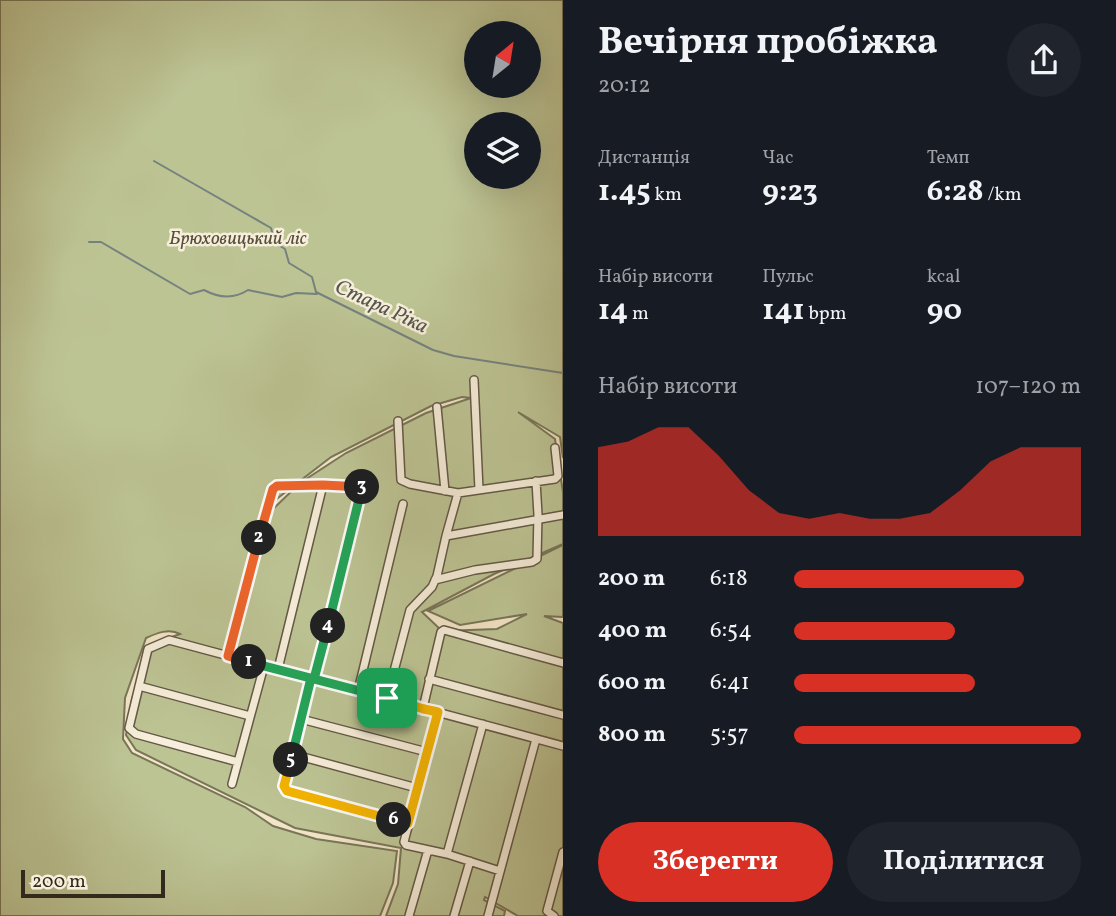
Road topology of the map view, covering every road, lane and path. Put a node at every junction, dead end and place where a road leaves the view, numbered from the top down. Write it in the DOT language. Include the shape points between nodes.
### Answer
graph roads {
  1 [pos="474,380"];
  2 [pos="437,407"];
  3 [pos="398,421"];
  4 [pos="555,448"];
  5 [pos="536,481"];
  6 [pos="323,485"];
  7 [pos="479,490"];
  8 [pos="445,491"];
  9 [pos="458,493"];
  10 [pos="403,504"];
  11 [pos="563,515"];
  12 [pos="538,520"];
  13 [pos="446,536"];
  14 [pos="435,580"];
  15 [pos="228,656"];
  16 [pos="563,663"];
  17 [pos="264,666"];
  18 [pos="278,669"];
  19 [pos="312,679"];
  20 [pos="429,679"];
  21 [pos="139,686"];
  22 [pos="358,691"];
  23 [pos="387,698"];
  24 [pos="423,708"];
  25 [pos="438,712"];
  26 [pos="563,715"];
  27 [pos="250,716"];
  28 [pos="301,719"];
  29 [pos="483,724"];
  30 [pos="536,739"];
  31 [pos="563,746"];
  32 [pos="427,752"];
  33 [pos="292,754"];
  34 [pos="238,762"];
  35 [pos="232,783"];
  36 [pos="417,788"];
  37 [pos="408,823"];
  38 [pos="428,850"];
  39 [pos="563,852"];
  40 [pos="447,854"];
  41 [pos="470,861"];
  42 [pos="500,871"];
  43 [pos="409,916"];
  44 [pos="454,916"];
  45 [pos="488,916"];
  46 [pos="554,916"];
  1 -- 7 [label="street"];
  2 -- 8 [label="street"];
  3 -- 8 [label="street" via="401,480"];
  4 -- 5 [label="street" via="558,476"];
  5 -- 7 [label="street"];
  5 -- 12 [label="street"];
  6 -- 15 [label="street" via="273,489"];
  6 -- 18 [label="street"];
  6 -- 19 [label="street" via="362,486 363,490"];
  7 -- 9 [label="street"];
  8 -- 9 [label="street"];
  9 -- 13 [label="street"];
  10 -- 22 [label="street"];
  11 -- 12 [label="street"];
  12 -- 13 [label="street"];
  12 -- 14 [label="street" via="537,559 532,562"];
  13 -- 14 [label="street"];
  14 -- 23 [label="street" via="410,610"];
  15 -- 17 [label="street"];
  15 -- 21 [label="street" via="169,640 148,649"];
  16 -- 20 [label="street" via="444,630"];
  17 -- 18 [label="street"];
  17 -- 27 [label="street"];
  18 -- 19 [label="street"];
  19 -- 22 [label="street"];
  19 -- 28 [label="street"];
  20 -- 24 [label="street"];
  20 -- 26 [label="street"];
  21 -- 27 [label="street"];
  21 -- 34 [label="street" via="129,728 135,734"];
  22 -- 23 [label="street"];
  23 -- 24 [label="street"];
  24 -- 25 [label="street"];
  25 -- 29 [label="street"];
  25 -- 32 [label="street"];
  27 -- 34 [label="street"];
  28 -- 32 [label="street"];
  28 -- 33 [label="street"];
  29 -- 30 [label="street"];
  29 -- 40 [label="street"];
  30 -- 31 [label="street"];
  30 -- 42 [label="street"];
  32 -- 36 [label="street"];
  33 -- 36 [label="street"];
  33 -- 37 [label="street" via="284,786 287,791"];
  34 -- 35 [label="street"];
  36 -- 37 [label="street"];
  37 -- 38 [label="street" via="406,845"];
  38 -- 40 [label="street"];
  38 -- 43 [label="street"];
  39 -- 46 [label="street" via="547,911"];
  40 -- 41 [label="street"];
  41 -- 42 [label="street"];
  41 -- 44 [label="street"];
  42 -- 45 [label="street"];
}
